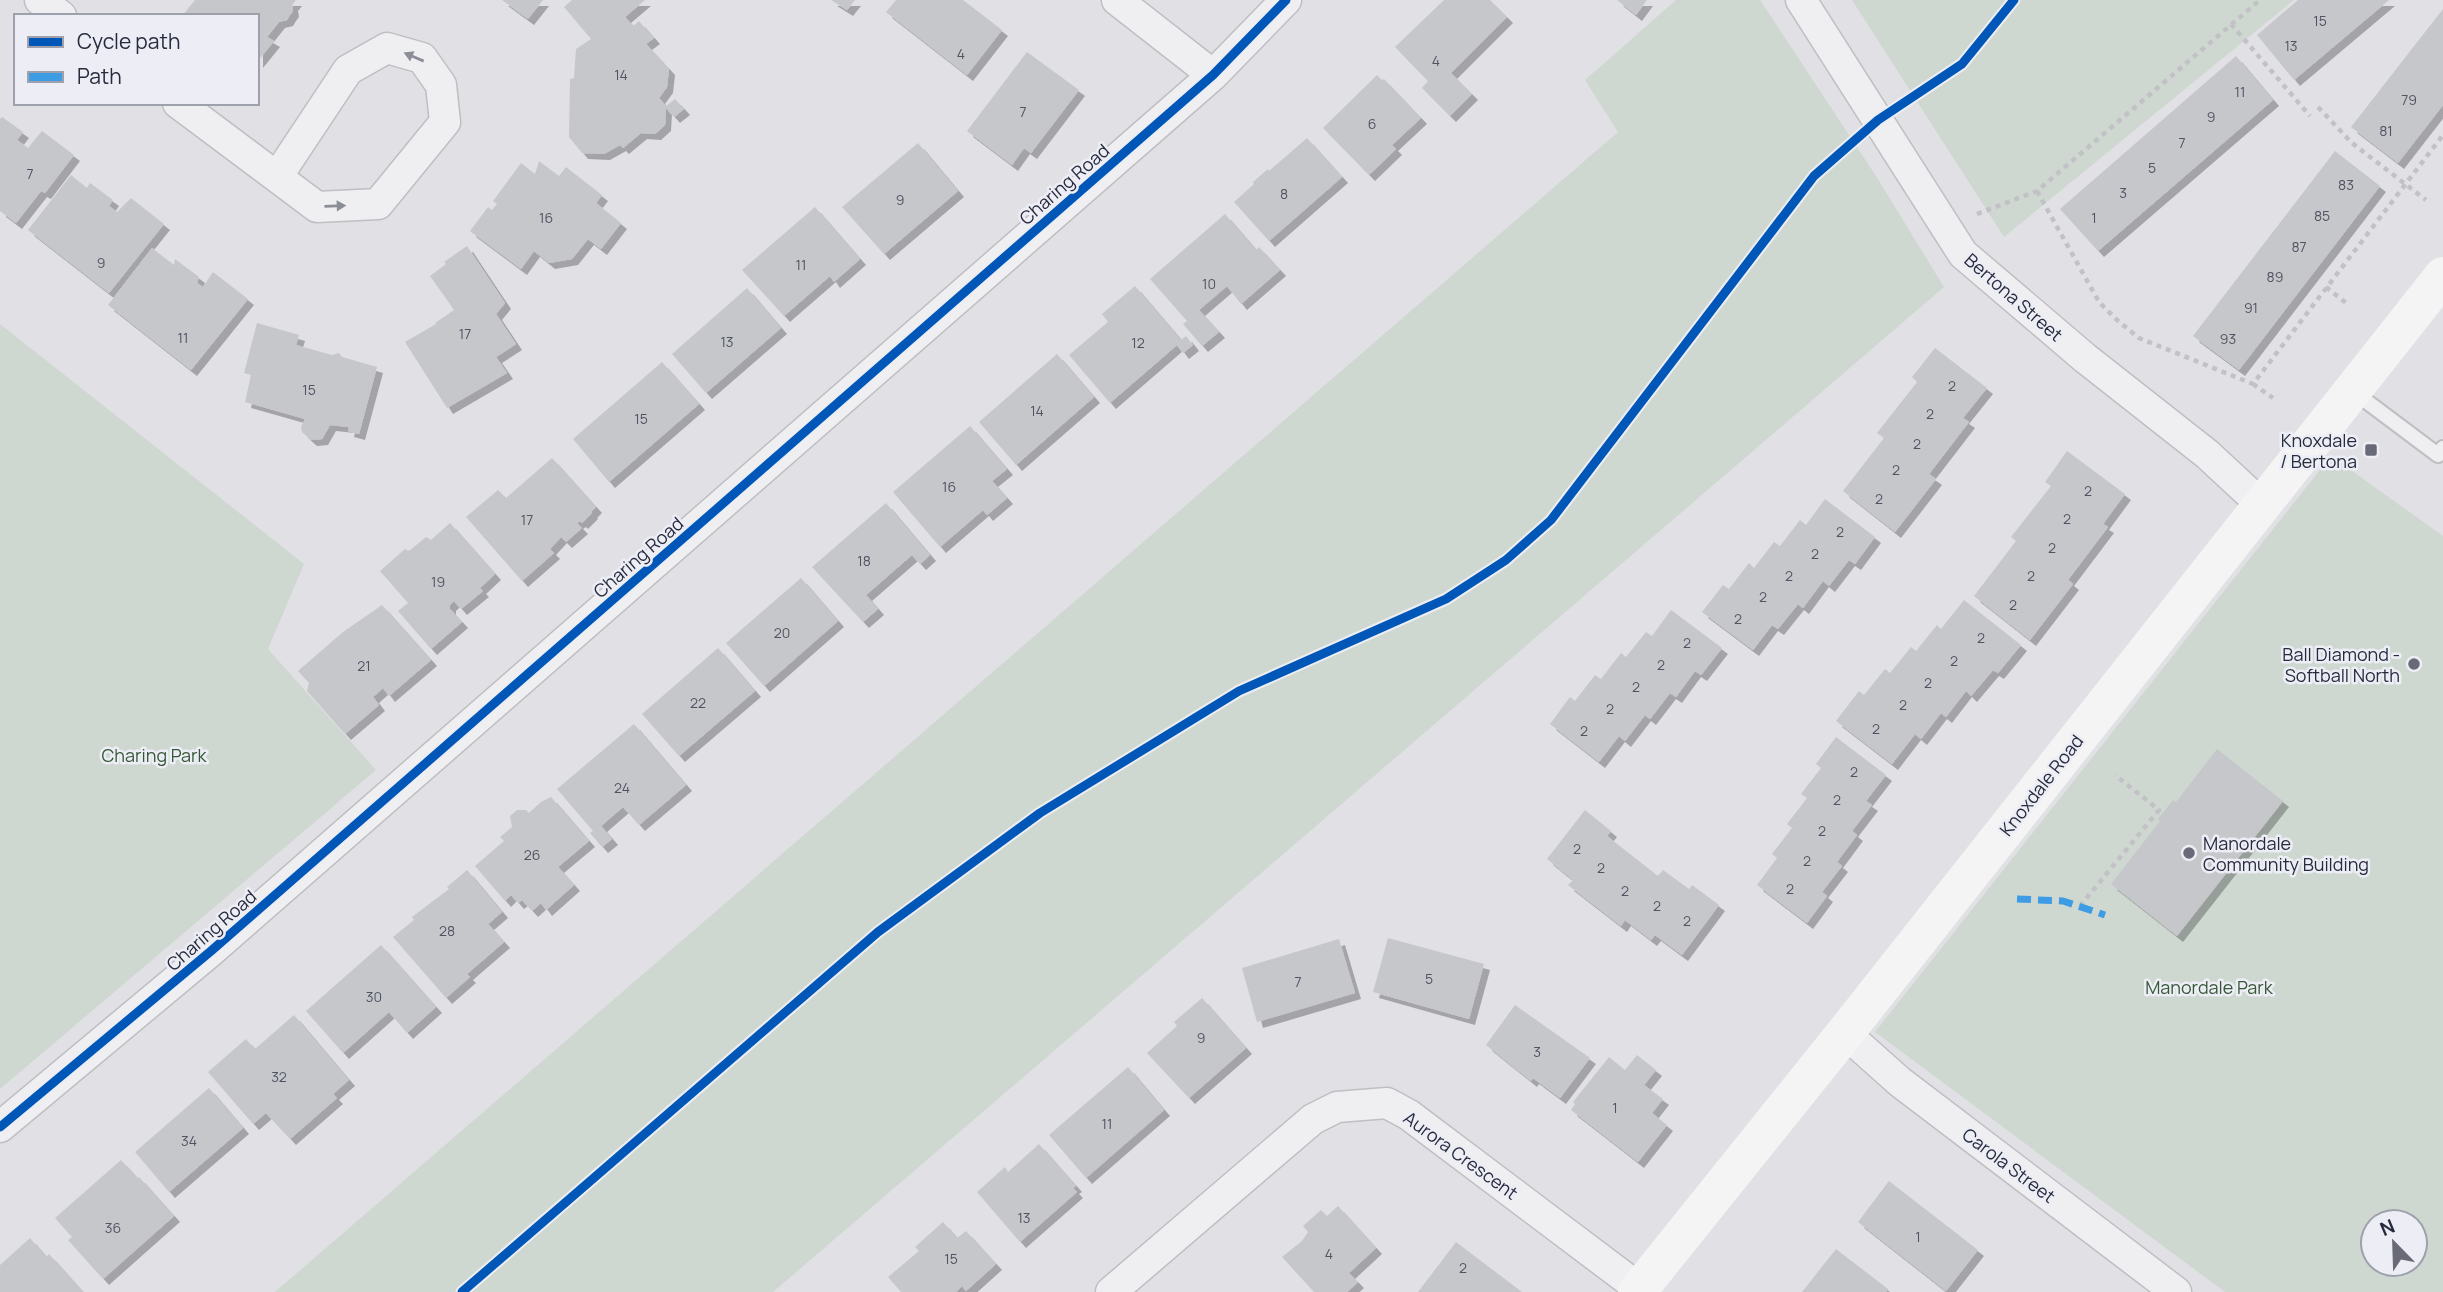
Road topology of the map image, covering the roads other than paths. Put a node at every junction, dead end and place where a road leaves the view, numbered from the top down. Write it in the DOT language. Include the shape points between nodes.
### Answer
graph roads {
  1 [pos="40,0"];
  2 [pos="1117,0"];
  3 [pos="1286,0"];
  4 [pos="1801,0"];
  5 [pos="58,14"];
  6 [pos="1213,75"];
  7 [pos="181,105"];
  8 [pos="277,177"];
  9 [pos="2439,291"];
  10 [pos="2354,392"];
  11 [pos="2443,448"];
  12 [pos="2263,506"];
  13 [pos="1845,1032"];
  14 [pos="0,1127"];
  15 [pos="1639,1290"];
  16 [pos="1111,1292"];
  17 [pos="2176,1292"];
  1 -- 5 [label="street"];
  2 -- 6 [label="street"];
  3 -- 6 [label="street, Charing Road"];
  4 -- 12 [label="street, Bertona Street" via="1963,254 2207,454"];
  6 -- 14 [label="street, Charing Road" via="211,951"];
  7 -- 8 [label="street"];
  8 -- 8 [label="street, one-way" via="317,207 379,204 445,122 441,85 422,58 387,48 348,70"];
  9 -- 10 [label="street, Knoxdale Road"];
  10 -- 11 [label="lane" via="2438,455"];
  10 -- 12 [label="street, Knoxdale Road"];
  12 -- 13 [label="street, Knoxdale Road"];
  13 -- 15 [label="street, Knoxdale Road"];
  13 -- 17 [label="street, Carola Street" via="1900,1082"];
  15 -- 16 [label="street, Aurora Crescent" via="1387,1102 1337,1107 1313,1119"];
}
